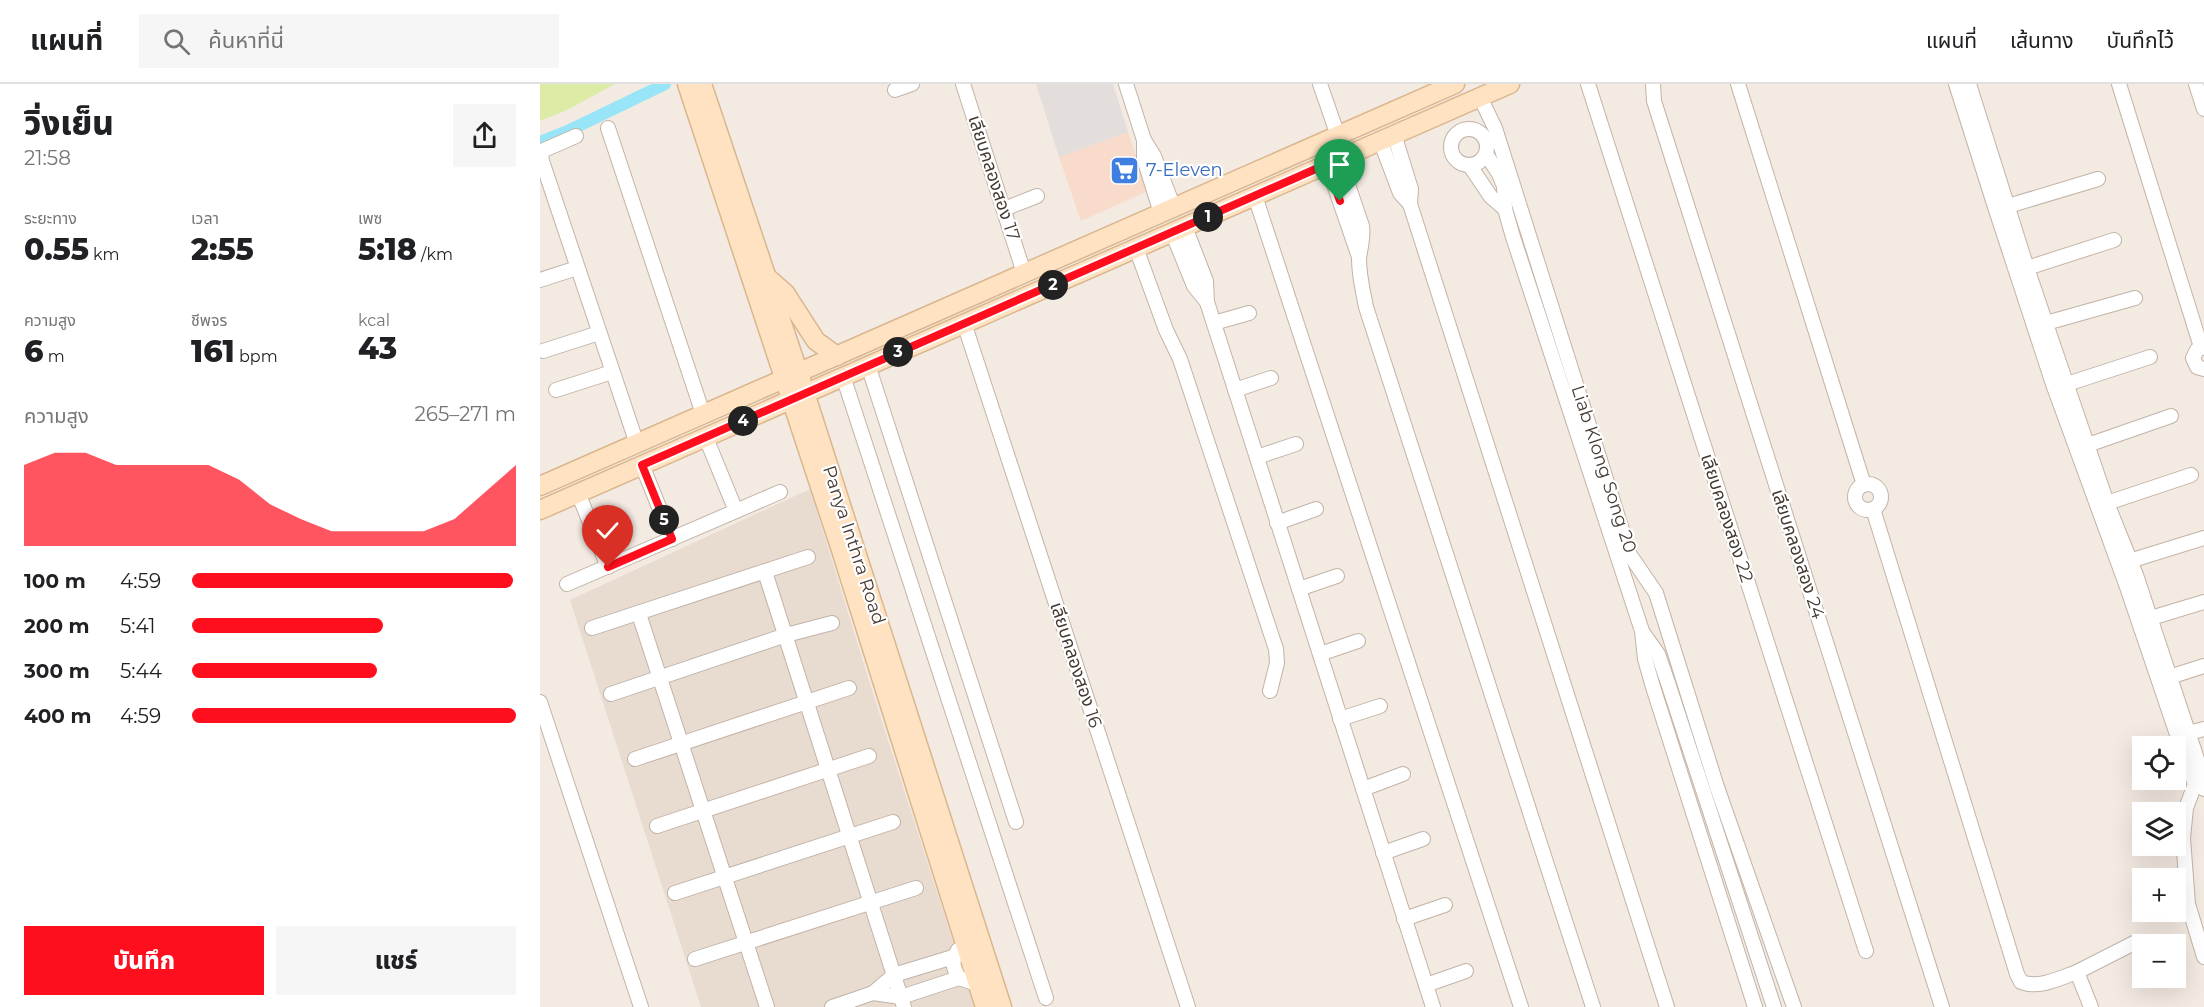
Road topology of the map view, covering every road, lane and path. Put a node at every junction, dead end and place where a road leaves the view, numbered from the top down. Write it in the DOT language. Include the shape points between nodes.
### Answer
graph roads {
  1 [pos="912,84"];
  2 [pos="963,84"];
  3 [pos="1126,84"];
  4 [pos="1320,84"];
  5 [pos="1455,84"];
  6 [pos="1510,84"];
  7 [pos="1588,84"];
  8 [pos="1643,84"];
  9 [pos="1653,84"];
  10 [pos="1738,84"];
  11 [pos="1956,84"];
  12 [pos="1970,84"];
  13 [pos="2118,84"];
  14 [pos="2196,84"];
  15 [pos="692,85"];
  16 [pos="895,90"];
  17 [pos="1480,97"];
  18 [pos="1654,101"];
  19 [pos="2203,103"];
  20 [pos="1452,109"];
  21 [pos="608,128"];
  22 [pos="1977,130"];
  23 [pos="1460,131"];
  24 [pos="576,136"];
  25 [pos="1338,136"];
  26 [pos="1387,137"];
  27 [pos="1486,154"];
  28 [pos="1333,161"];
  29 [pos="1470,166"];
  30 [pos="2098,178"];
  31 [pos="1037,196"];
  32 [pos="1255,196"];
  33 [pos="2008,206"];
  34 [pos="1004,209"];
  35 [pos="1505,209"];
  36 [pos="1168,210"];
  37 [pos="1179,229"];
  38 [pos="2114,240"];
  39 [pos="1136,248"];
  40 [pos="577,268"];
  41 [pos="2026,268"];
  42 [pos="1024,273"];
  43 [pos="766,277"];
  44 [pos="540,280"];
  45 [pos="2135,298"];
  46 [pos="1249,313"];
  47 [pos="964,323"];
  48 [pos="1214,324"];
  49 [pos="2040,325"];
  50 [pos="599,333"];
  51 [pos="2202,347"];
  52 [pos="543,351"];
  53 [pos="837,356"];
  54 [pos="2150,357"];
  55 [pos="868,365"];
  56 [pos="2204,369"];
  57 [pos="612,372"];
  58 [pos="843,376"];
  59 [pos="792,377"];
  60 [pos="1271,378"];
  61 [pos="2067,384"];
  62 [pos="556,390"];
  63 [pos="1235,390"];
  64 [pos="798,396"];
  65 [pos="703,414"];
  66 [pos="2171,416"];
  67 [pos="706,438"];
  68 [pos="637,444"];
  69 [pos="1296,444"];
  70 [pos="2081,447"];
  71 [pos="1257,457"];
  72 [pos="642,465"];
  73 [pos="2191,475"];
  74 [pos="540,486"];
  75 [pos="780,492"];
  76 [pos="578,494"];
  77 [pos="2107,503"];
  78 [pos="540,510"];
  79 [pos="1316,510"];
  80 [pos="736,511"];
  81 [pos="1277,523"];
  82 [pos="2204,538"];
  83 [pos="672,539"];
  84 [pos="808,557"];
  85 [pos="2125,562"];
  86 [pos="608,567"];
  87 [pos="765,572"];
  88 [pos="1337,576"];
  89 [pos="567,584"];
  90 [pos="1299,589"];
  91 [pos="2204,602"];
  92 [pos="639,614"];
  93 [pos="2151,618"];
  94 [pos="832,623"];
  95 [pos="592,628"];
  96 [pos="1642,631"];
  97 [pos="786,635"];
  98 [pos="1358,642"];
  99 [pos="1320,654"];
  100 [pos="2204,666"];
  101 [pos="660,679"];
  102 [pos="2164,679"];
  103 [pos="849,688"];
  104 [pos="1270,691"];
  105 [pos="611,694"];
  106 [pos="540,702"];
  107 [pos="807,702"];
  108 [pos="1380,706"];
  109 [pos="1341,719"];
  110 [pos="2204,729"];
  111 [pos="2188,733"];
  112 [pos="680,744"];
  113 [pos="869,756"];
  114 [pos="635,759"];
  115 [pos="828,769"];
  116 [pos="1403,774"];
  117 [pos="2202,783"];
  118 [pos="1363,789"];
  119 [pos="702,810"];
  120 [pos="893,822"];
  121 [pos="1016,822"];
  122 [pos="657,826"];
  123 [pos="849,835"];
  124 [pos="1423,839"];
  125 [pos="1383,853"];
  126 [pos="1726,861"];
  127 [pos="1711,866"];
  128 [pos="724,877"];
  129 [pos="916,888"];
  130 [pos="675,893"];
  131 [pos="871,902"];
  132 [pos="1445,905"];
  133 [pos="1404,919"];
  134 [pos="972,939"];
  135 [pos="745,942"];
  136 [pos="2132,944"];
  137 [pos="1866,951"];
  138 [pos="953,957"];
  139 [pos="2204,957"];
  140 [pos="695,959"];
  141 [pos="1466,971"];
  142 [pos="2077,972"];
  143 [pos="894,975"];
  144 [pos="959,978"];
  145 [pos="985,981"];
  146 [pos="1426,985"];
  147 [pos="873,993"];
  148 [pos="1046,998"];
  149 [pos="903,1002"];
  150 [pos="641,1007"];
  151 [pos="767,1007"];
  152 [pos="832,1007"];
  153 [pos="985,1007"];
  154 [pos="1002,1007"];
  155 [pos="1188,1007"];
  156 [pos="1433,1007"];
  157 [pos="1521,1007"];
  158 [pos="1593,1007"];
  159 [pos="1667,1007"];
  160 [pos="1755,1007"];
  161 [pos="1774,1007"];
  162 [pos="1794,1007"];
  163 [pos="1942,1007"];
  164 [pos="2091,1007"];
  1 -- 16 [label="street"];
  2 -- 34 [label="street, เลียบคลองสอง 17"];
  3 -- 36 [label="street" via="1144,140 1144,159"];
  4 -- 25 [label="street"];
  5 -- 25 [label="main road"];
  6 -- 17 [label="main road"];
  7 -- 137 [label="street, เลียบคลองสอง 22"];
  8 -- 18 [label="street, เลียบคลองสอง 24"];
  9 -- 18 [label="street, เลียบคลองสอง 24"];
  10 -- 142 [label="street" via="1864,485 1875,487 1881,495 1873,509 2017,974 2028,985"];
  11 -- 22 [label="street"];
  12 -- 22 [label="street"];
  13 -- 51 [label="street"];
  14 -- 19 [label="street"];
  15 -- 43 [label="main road, Panya Inthra Road"];
  15 -- 59 [label="main road, Panya Inthra Road"];
  17 -- 20 [label="main road"];
  17 -- 162 [label="street, Liab Klong Song 20" via="1495,128 1630,555 1656,592 1717,787"];
  18 -- 163 [label="street, เลียบคลองสอง 24"];
  20 -- 23 [label="street"];
  20 -- 26 [label="main road"];
  21 -- 65 [label="street"];
  22 -- 33 [label="street"];
  22 -- 49 [label="street"];
  23 -- 27 [label="street" via="1473,129 1484,136"];
  23 -- 29 [label="street" via="1452,140 1451,153 1459,163"];
  24 -- 40 [label="street" via="541,154"];
  25 -- 36 [label="main road"];
  26 -- 28 [label="main road"];
  26 -- 159 [label="street" via="1398,168 1401,193 1410,204"];
  27 -- 29 [label="street"];
  27 -- 35 [label="street" via="1502,180"];
  28 -- 32 [label="main road"];
  28 -- 158 [label="street" via="1362,226 1359,274 1366,307"];
  29 -- 35 [label="street" via="1491,197"];
  30 -- 33 [label="street"];
  31 -- 34 [label="street"];
  32 -- 37 [label="main road"];
  32 -- 157 [label="street"];
  33 -- 41 [label="street"];
  34 -- 42 [label="street, เลียบคลองสอง 17"];
  35 -- 96 [label="street"];
  36 -- 42 [label="main road"];
  37 -- 39 [label="main road"];
  37 -- 48 [label="street" via="1206,281"];
  38 -- 41 [label="street"];
  39 -- 47 [label="main road"];
  39 -- 104 [label="street" via="1180,359 1276,649"];
  40 -- 44 [label="street"];
  40 -- 50 [label="street"];
  41 -- 49 [label="street"];
  42 -- 53 [label="main road"];
  43 -- 53 [label="main road" via="785,293 816,341"];
  43 -- 59 [label="main road, Panya Inthra Road"];
  45 -- 49 [label="street"];
  46 -- 48 [label="street"];
  47 -- 55 [label="main road"];
  47 -- 155 [label="street, เลียบคลองสอง 16"];
  48 -- 63 [label="street"];
  49 -- 61 [label="street"];
  49 -- 70 [label="street"];
  50 -- 52 [label="street"];
  50 -- 57 [label="street"];
  51 -- 56 [label="street" via="2193,358 2197,367"];
  53 -- 59 [label="main road"];
  54 -- 61 [label="street"];
  55 -- 58 [label="main road"];
  55 -- 121 [label="street"];
  57 -- 62 [label="street"];
  57 -- 68 [label="street"];
  58 -- 64 [label="main road"];
  58 -- 148 [label="street"];
  59 -- 64 [label="main road, Panya Inthra Road"];
  59 -- 65 [label="main road"];
  60 -- 63 [label="street"];
  61 -- 70 [label="street"];
  63 -- 71 [label="street"];
  64 -- 67 [label="main road"];
  64 -- 134 [label="main road, Panya Inthra Road"];
  65 -- 68 [label="main road"];
  66 -- 70 [label="street"];
  67 -- 72 [label="main road"];
  67 -- 80 [label="street"];
  68 -- 74 [label="main road"];
  69 -- 71 [label="street"];
  70 -- 77 [label="street"];
  70 -- 85 [label="street"];
  71 -- 81 [label="street"];
  72 -- 76 [label="main road"];
  72 -- 83 [label="street"];
  73 -- 77 [label="street"];
  75 -- 80 [label="street"];
  76 -- 78 [label="main road"];
  76 -- 86 [label="street"];
  77 -- 85 [label="street"];
  79 -- 81 [label="street"];
  80 -- 83 [label="street"];
  81 -- 90 [label="street"];
  82 -- 85 [label="street"];
  83 -- 86 [label="street"];
  84 -- 87 [label="street"];
  85 -- 93 [label="street"];
  85 -- 102 [label="street"];
  86 -- 89 [label="street"];
  87 -- 92 [label="street"];
  87 -- 97 [label="street"];
  88 -- 90 [label="street"];
  90 -- 99 [label="street"];
  91 -- 93 [label="street"];
  92 -- 95 [label="street"];
  92 -- 101 [label="street"];
  93 -- 102 [label="street"];
  94 -- 97 [label="street"];
  96 -- 126 [label="street" via="1658,654"];
  96 -- 127 [label="street" via="1653,687"];
  97 -- 101 [label="street"];
  97 -- 107 [label="street"];
  98 -- 99 [label="street"];
  99 -- 109 [label="street"];
  100 -- 102 [label="street"];
  101 -- 105 [label="street"];
  101 -- 112 [label="street"];
  102 -- 111 [label="street"];
  102 -- 117 [label="street"];
  103 -- 107 [label="street"];
  106 -- 150 [label="street"];
  107 -- 112 [label="street"];
  107 -- 115 [label="street"];
  108 -- 109 [label="street"];
  109 -- 118 [label="street"];
  110 -- 111 [label="street"];
  111 -- 117 [label="street"];
  112 -- 114 [label="street"];
  112 -- 119 [label="street"];
  113 -- 115 [label="street"];
  115 -- 119 [label="street"];
  115 -- 123 [label="street"];
  116 -- 118 [label="street"];
  117 -- 139 [label="street" via="2186,808 2183,838 2188,904"];
  118 -- 125 [label="street"];
  119 -- 122 [label="street"];
  119 -- 128 [label="street"];
  120 -- 123 [label="street"];
  123 -- 128 [label="street"];
  123 -- 131 [label="street"];
  124 -- 125 [label="street"];
  125 -- 133 [label="street"];
  126 -- 127 [label="street"];
  126 -- 161 [label="street"];
  127 -- 160 [label="street"];
  128 -- 130 [label="street"];
  128 -- 135 [label="street"];
  129 -- 131 [label="street"];
  131 -- 135 [label="street"];
  131 -- 143 [label="street"];
  132 -- 133 [label="street"];
  133 -- 146 [label="street"];
  134 -- 138 [label="street"];
  134 -- 145 [label="main road, Panya Inthra Road"];
  135 -- 140 [label="street"];
  135 -- 151 [label="street"];
  136 -- 142 [label="street"];
  138 -- 143 [label="street"];
  138 -- 144 [label="street" via="953,969"];
  141 -- 146 [label="street"];
  142 -- 164 [label="street"];
  143 -- 147 [label="street"];
  143 -- 149 [label="street"];
  144 -- 145 [label="street"];
  144 -- 149 [label="street"];
  145 -- 153 [label="main road, Panya Inthra Road"];
  145 -- 154 [label="main road, Panya Inthra Road"];
  146 -- 156 [label="street"];
  147 -- 149 [label="street"];
  147 -- 152 [label="street"];
}
